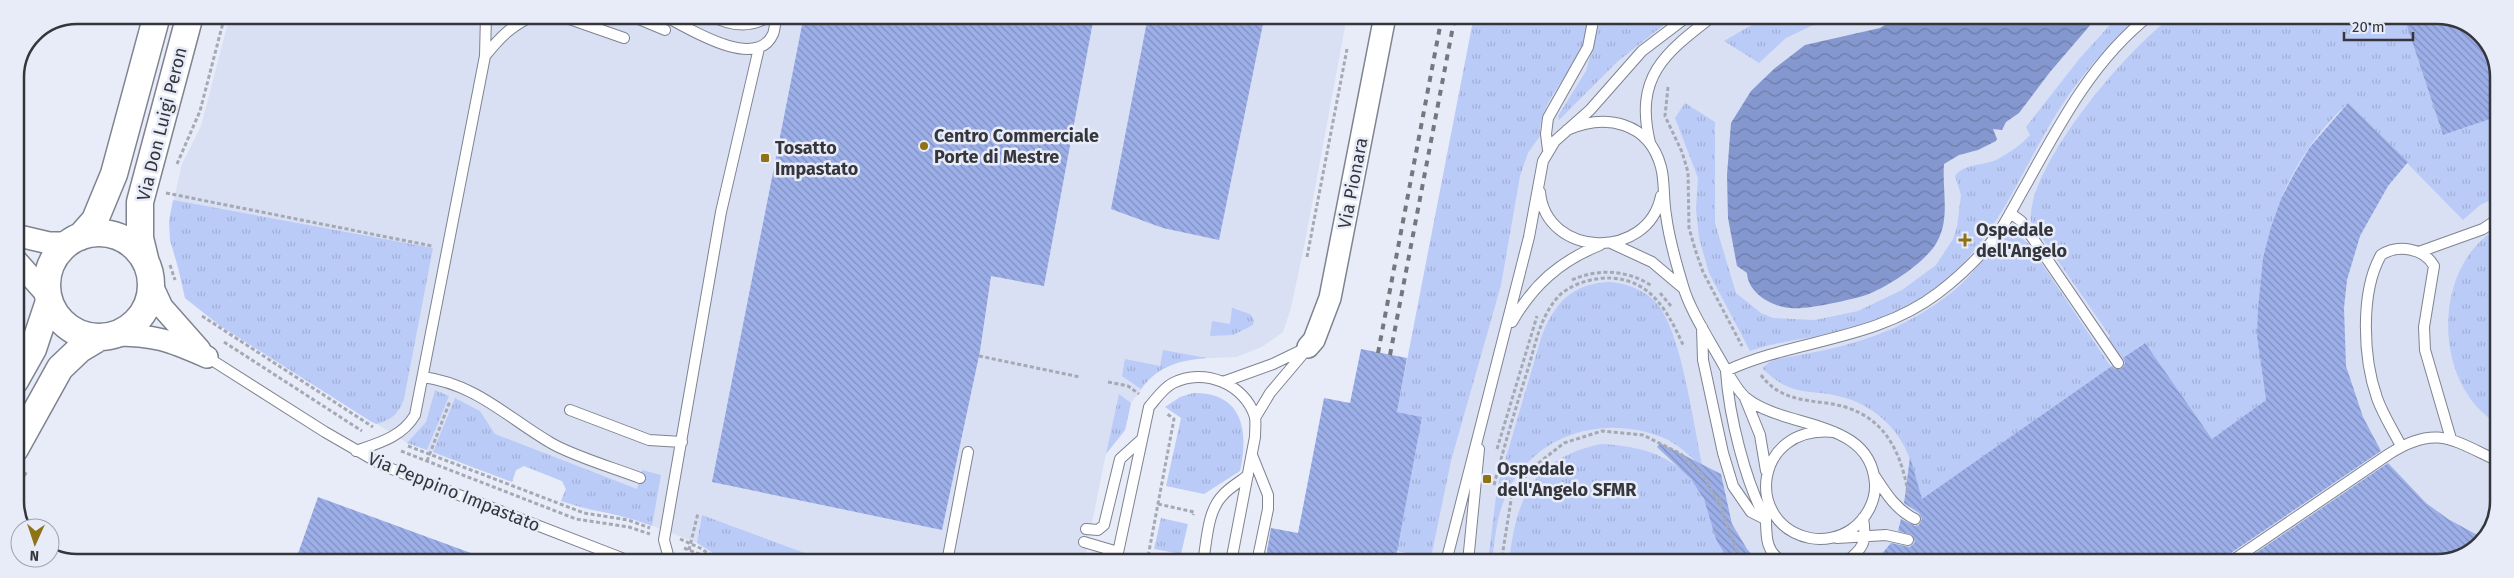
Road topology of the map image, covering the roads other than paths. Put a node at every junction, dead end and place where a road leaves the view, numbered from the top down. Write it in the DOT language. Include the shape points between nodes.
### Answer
graph roads {
  1 [pos="155,24"];
  2 [pos="188,24"];
  3 [pos="486,24"];
  4 [pos="517,24"];
  5 [pos="584,24"];
  6 [pos="651,24"];
  7 [pos="682,24"];
  8 [pos="732,24"];
  9 [pos="752,24"];
  10 [pos="775,24"];
  11 [pos="1383,24"];
  12 [pos="1592,24"];
  13 [pos="1677,24"];
  14 [pos="1703,24"];
  15 [pos="2139,24"];
  16 [pos="665,30"];
  17 [pos="624,38"];
  18 [pos="759,48"];
  19 [pos="485,56"];
  20 [pos="1567,130"];
  21 [pos="1650,144"];
  22 [pos="1548,150"];
  23 [pos="1540,174"];
  24 [pos="1663,188"];
  25 [pos="2010,213"];
  26 [pos="2490,224"];
  27 [pos="24,238"];
  28 [pos="74,240"];
  29 [pos="1606,244"];
  30 [pos="2419,252"];
  31 [pos="24,269"];
  32 [pos="160,273"];
  33 [pos="1684,289"];
  34 [pos="49,298"];
  35 [pos="1702,323"];
  36 [pos="1505,334"];
  37 [pos="106,336"];
  38 [pos="1308,347"];
  39 [pos="208,357"];
  40 [pos="2118,362"];
  41 [pos="24,364"];
  42 [pos="1726,371"];
  43 [pos="423,377"];
  44 [pos="1223,382"];
  45 [pos="1745,398"];
  46 [pos="570,410"];
  47 [pos="1482,416"];
  48 [pos="1255,418"];
  49 [pos="1834,432"];
  50 [pos="2452,439"];
  51 [pos="1141,440"];
  52 [pos="682,442"];
  53 [pos="2401,446"];
  54 [pos="356,451"];
  55 [pos="968,452"];
  56 [pos="1252,454"];
  57 [pos="24,456"];
  58 [pos="2490,457"];
  59 [pos="1874,474"];
  60 [pos="1248,475"];
  61 [pos="640,478"];
  62 [pos="1766,478"];
  63 [pos="1767,497"];
  64 [pos="1863,518"];
  65 [pos="1915,519"];
  66 [pos="1766,520"];
  67 [pos="1783,524"];
  68 [pos="1086,529"];
  69 [pos="1826,538"];
  70 [pos="1866,538"];
  71 [pos="1908,540"];
  72 [pos="1084,542"];
  73 [pos="611,554"];
  74 [pos="668,554"];
  75 [pos="949,554"];
  76 [pos="1110,554"];
  77 [pos="1118,554"];
  78 [pos="1204,554"];
  79 [pos="1233,554"];
  80 [pos="1259,554"];
  81 [pos="1448,554"];
  82 [pos="1469,554"];
  83 [pos="1773,554"];
  84 [pos="1857,554"];
  85 [pos="2242,554"];
  1 -- 28 [label="street, Via Don Luigi Peron" via="109,188 95,220"];
  2 -- 32 [label="street, Via Don Luigi Peron" via="140,202 140,238"];
  3 -- 19 [label="lane"];
  4 -- 19 [label="lane" via="504,33"];
  5 -- 17 [label="lane"];
  6 -- 16 [label="lane"];
  7 -- 18 [label="lane" via="724,44 744,50"];
  8 -- 9 [label="lane"];
  10 -- 18 [label="lane" via="773,34"];
  11 -- 38 [label="street, Via Pionara" via="1330,298 1314,340"];
  12 -- 22 [label="lane" via="1588,47 1548,118"];
  13 -- 20 [label="lane" via="1642,51 1590,110"];
  14 -- 21 [label="lane" via="1672,48 1659,65 1648,90 1644,108"];
  15 -- 25 [label="lane" via="2077,96"];
  18 -- 52 [label="lane" via="721,212"];
  19 -- 43 [label="lane"];
  20 -- 21 [label="lane" via="1584,122 1610,121 1627,126"];
  20 -- 22 [label="lane"];
  21 -- 24 [label="lane" via="1662,169"];
  22 -- 23 [label="lane"];
  23 -- 29 [label="lane" via="1540,196 1553,222 1580,240"];
  23 -- 36 [label="lane" via="1531,229"];
  24 -- 29 [label="lane" via="1660,202 1646,226 1636,234"];
  24 -- 33 [label="lane" via="1670,240"];
  25 -- 40 [label="lane" via="2021,221"];
  25 -- 42 [label="lane" via="1978,258 1917,308 1846,337 1759,358"];
  26 -- 30 [label="lane"];
  27 -- 28 [label="street" via="50,243"];
  28 -- 32 [label="street" via="98,234 115,236 131,245"];
  28 -- 34 [label="street" via="56,255 50,266 47,278"];
  29 -- 33 [label="lane" via="1652,262"];
  29 -- 36 [label="lane" via="1570,258 1548,275 1521,307"];
  30 -- 50 [label="lane" via="2426,255 2434,266 2424,327 2425,350"];
  30 -- 53 [label="lane" via="2404,249 2381,255 2373,268 2368,298 2370,372 2383,413"];
  31 -- 34 [label="street"];
  32 -- 37 [label="street" via="141,315 128,328"];
  32 -- 39 [label="street, Via Peppino Impastato" via="162,307"];
  33 -- 35 [label="lane"];
  34 -- 37 [label="street" via="66,326 82,334"];
  34 -- 41 [label="street" via="33,348"];
  35 -- 42 [label="lane"];
  35 -- 66 [label="lane" via="1702,360 1733,486 1751,512"];
  36 -- 47 [label="lane"];
  37 -- 39 [label="street, Via Peppino Impastato" via="162,338"];
  37 -- 57 [label="street" via="80,350 60,368"];
  38 -- 44 [label="lane"];
  38 -- 48 [label="lane, Via Pionara" via="1270,393"];
  39 -- 54 [label="lane, Via Peppino Impastato"];
  42 -- 45 [label="lane"];
  42 -- 66 [label="lane" via="1728,398 1746,471 1754,498"];
  43 -- 54 [label="lane" via="415,415 405,429 383,442"];
  43 -- 61 [label="lane" via="442,379 456,385 507,412 552,444"];
  44 -- 48 [label="lane" via="1238,391"];
  44 -- 51 [label="lane" via="1206,376 1173,382 1149,407"];
  45 -- 49 [label="lane" via="1790,418"];
  45 -- 62 [label="lane" via="1760,435"];
  46 -- 52 [label="lane" via="649,440"];
  47 -- 81 [label="lane"];
  47 -- 82 [label="lane"];
  48 -- 56 [label="lane"];
  49 -- 59 [label="lane" via="1861,448"];
  49 -- 62 [label="lane" via="1818,430 1790,439 1771,461"];
  50 -- 53 [label="lane" via="2434,437"];
  50 -- 58 [label="lane"];
  51 -- 68 [label="lane" via="1120,458 1104,525 1098,530"];
  51 -- 77 [label="lane"];
  52 -- 74 [label="lane" via="664,540"];
  53 -- 85 [label="lane"];
  54 -- 73 [label="lane, Via Peppino Impastato" via="419,481"];
  55 -- 75 [label="lane"];
  56 -- 60 [label="lane"];
  56 -- 80 [label="lane" via="1268,496"];
  59 -- 64 [label="lane" via="1871,504"];
  59 -- 65 [label="lane" via="1888,496 1906,515"];
  60 -- 78 [label="lane" via="1216,503"];
  60 -- 79 [label="lane"];
  62 -- 63 [label="lane"];
  63 -- 66 [label="lane"];
  63 -- 67 [label="lane"];
  64 -- 69 [label="lane" via="1842,535"];
  64 -- 70 [label="lane"];
  66 -- 67 [label="lane"];
  66 -- 83 [label="lane" via="1766,545"];
  67 -- 69 [label="lane" via="1810,538"];
  69 -- 70 [label="lane"];
  70 -- 71 [label="lane" via="1886,535"];
  70 -- 84 [label="lane"];
  72 -- 76 [label="lane"];
}
